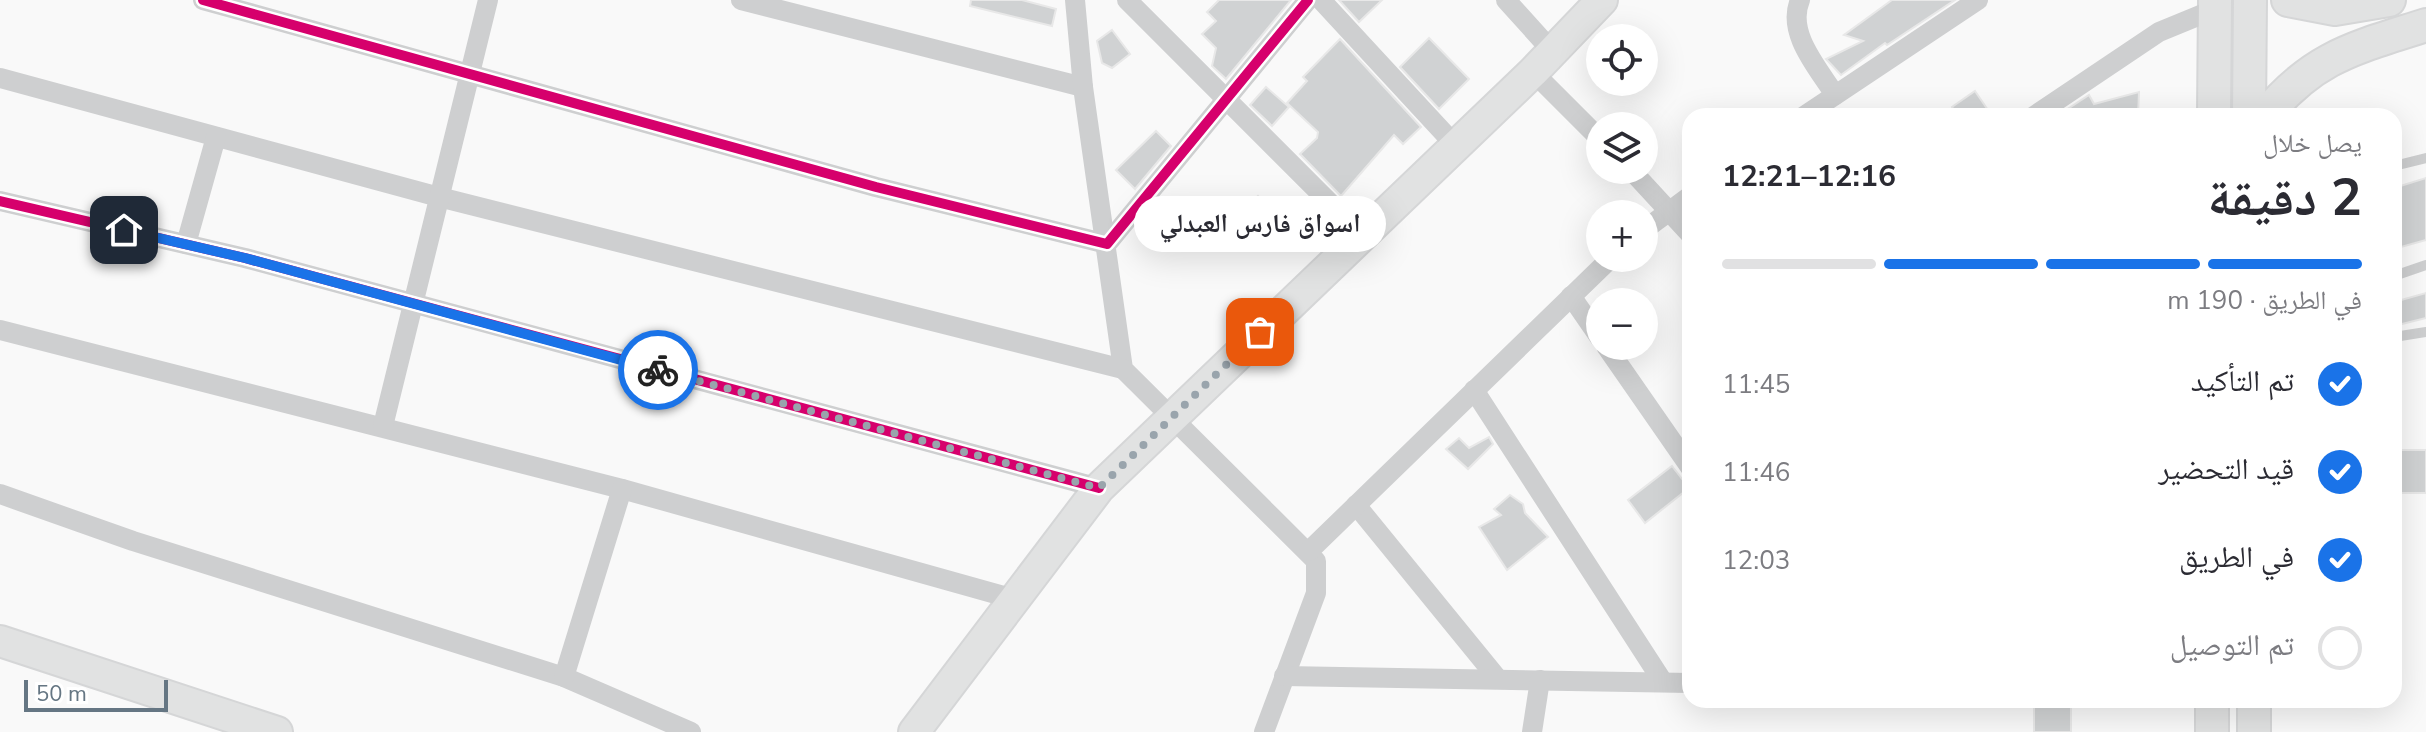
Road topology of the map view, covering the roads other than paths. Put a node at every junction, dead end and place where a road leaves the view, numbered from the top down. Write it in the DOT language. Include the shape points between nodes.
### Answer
graph roads {
  1 [pos="203,0"];
  2 [pos="488,0"];
  3 [pos="741,0"];
  4 [pos="1075,0"];
  5 [pos="1127,0"];
  6 [pos="1308,0"];
  7 [pos="1321,0"];
  8 [pos="1506,0"];
  9 [pos="1602,0"];
  10 [pos="1800,0"];
  11 [pos="1978,0"];
  12 [pos="2250,0"];
  13 [pos="2288,0"];
  14 [pos="2389,0"];
  15 [pos="2215,4"];
  16 [pos="2426,25"];
  17 [pos="1542,62"];
  18 [pos="469,71"];
  19 [pos="0,78"];
  20 [pos="1083,87"];
  21 [pos="1835,95"];
  22 [pos="1227,100"];
  23 [pos="1816,108"];
  24 [pos="2046,108"];
  25 [pos="2214,108"];
  26 [pos="2249,108"];
  27 [pos="2272,108"];
  28 [pos="1586,120"];
  29 [pos="216,137"];
  30 [pos="1455,145"];
  31 [pos="2426,158"];
  32 [pos="2402,164"];
  33 [pos="1645,184"];
  34 [pos="439,197"];
  35 [pos="0,201"];
  36 [pos="1682,202"];
  37 [pos="1671,210"];
  38 [pos="1658,220"];
  39 [pos="1682,224"];
  40 [pos="1361,234"];
  41 [pos="186,244"];
  42 [pos="1107,244"];
  43 [pos="2426,265"];
  44 [pos="1596,272"];
  45 [pos="2402,273"];
  46 [pos="1571,296"];
  47 [pos="413,304"];
  48 [pos="1586,318"];
  49 [pos="0,330"];
  50 [pos="2426,332"];
  51 [pos="2402,336"];
  52 [pos="1616,360"];
  53 [pos="1123,369"];
  54 [pos="1474,390"];
  55 [pos="1173,417"];
  56 [pos="383,426"];
  57 [pos="1682,455"];
  58 [pos="1099,488"];
  59 [pos="622,489"];
  60 [pos="0,494"];
  61 [pos="1356,505"];
  62 [pos="1309,551"];
  63 [pos="1014,599"];
  64 [pos="0,641"];
  65 [pos="1284,676"];
  66 [pos="564,677"];
  67 [pos="1498,679"];
  68 [pos="1540,680"];
  69 [pos="1663,682"];
  70 [pos="1682,683"];
  71 [pos="2212,708"];
  72 [pos="2254,708"];
  73 [pos="277,732"];
  74 [pos="691,732"];
  75 [pos="914,732"];
  76 [pos="1264,732"];
  77 [pos="1532,732"];
  78 [pos="2212,732"];
  79 [pos="2254,732"];
  1 -- 18 [label="street"];
  2 -- 18 [label="street"];
  3 -- 20 [label="street"];
  4 -- 20 [label="street"];
  5 -- 22 [label="street"];
  6 -- 22 [label="street"];
  7 -- 30 [label="street"];
  8 -- 17 [label="street"];
  9 -- 17 [label="street"];
  10 -- 21 [label="street" via="1797,33"];
  11 -- 21 [label="street"];
  12 -- 26 [label="main road"];
  13 -- 14 [label="main road" via="2335,9"];
  15 -- 24 [label="street" via="2159,32"];
  15 -- 25 [label="main road"];
  16 -- 27 [label="main road" via="2322,62"];
  17 -- 28 [label="street"];
  17 -- 30 [label="street"];
  18 -- 34 [label="street"];
  18 -- 42 [label="street" via="876,187"];
  19 -- 29 [label="street"];
  20 -- 42 [label="street"];
  21 -- 23 [label="street"];
  22 -- 40 [label="street"];
  22 -- 42 [label="street"];
  29 -- 34 [label="street"];
  29 -- 41 [label="street"];
  30 -- 40 [label="street"];
  31 -- 32 [label="lane"];
  33 -- 37 [label="street"];
  34 -- 47 [label="street"];
  34 -- 53 [label="street"];
  35 -- 41 [label="street"];
  36 -- 37 [label="street"];
  37 -- 38 [label="street"];
  37 -- 39 [label="street"];
  40 -- 55 [label="street"];
  41 -- 47 [label="street"];
  42 -- 53 [label="street"];
  43 -- 45 [label="lane"];
  44 -- 46 [label="street"];
  46 -- 48 [label="street"];
  46 -- 54 [label="street"];
  47 -- 56 [label="street"];
  47 -- 58 [label="street"];
  49 -- 56 [label="street"];
  50 -- 51 [label="lane"];
  52 -- 57 [label="street"];
  53 -- 55 [label="street"];
  54 -- 61 [label="street"];
  54 -- 69 [label="street"];
  55 -- 58 [label="street"];
  55 -- 62 [label="street"];
  56 -- 59 [label="street"];
  58 -- 63 [label="street"];
  59 -- 63 [label="street"];
  59 -- 66 [label="street"];
  60 -- 66 [label="street"];
  61 -- 62 [label="street"];
  61 -- 67 [label="street"];
  62 -- 65 [label="street" via="1316,561 1316,593"];
  63 -- 75 [label="street"];
  64 -- 73 [label="street"];
  65 -- 67 [label="street"];
  65 -- 76 [label="street"];
  66 -- 74 [label="street"];
  67 -- 68 [label="street"];
  68 -- 69 [label="street"];
  68 -- 77 [label="street"];
  69 -- 70 [label="street"];
  71 -- 78 [label="main road"];
  72 -- 79 [label="main road"];
}
